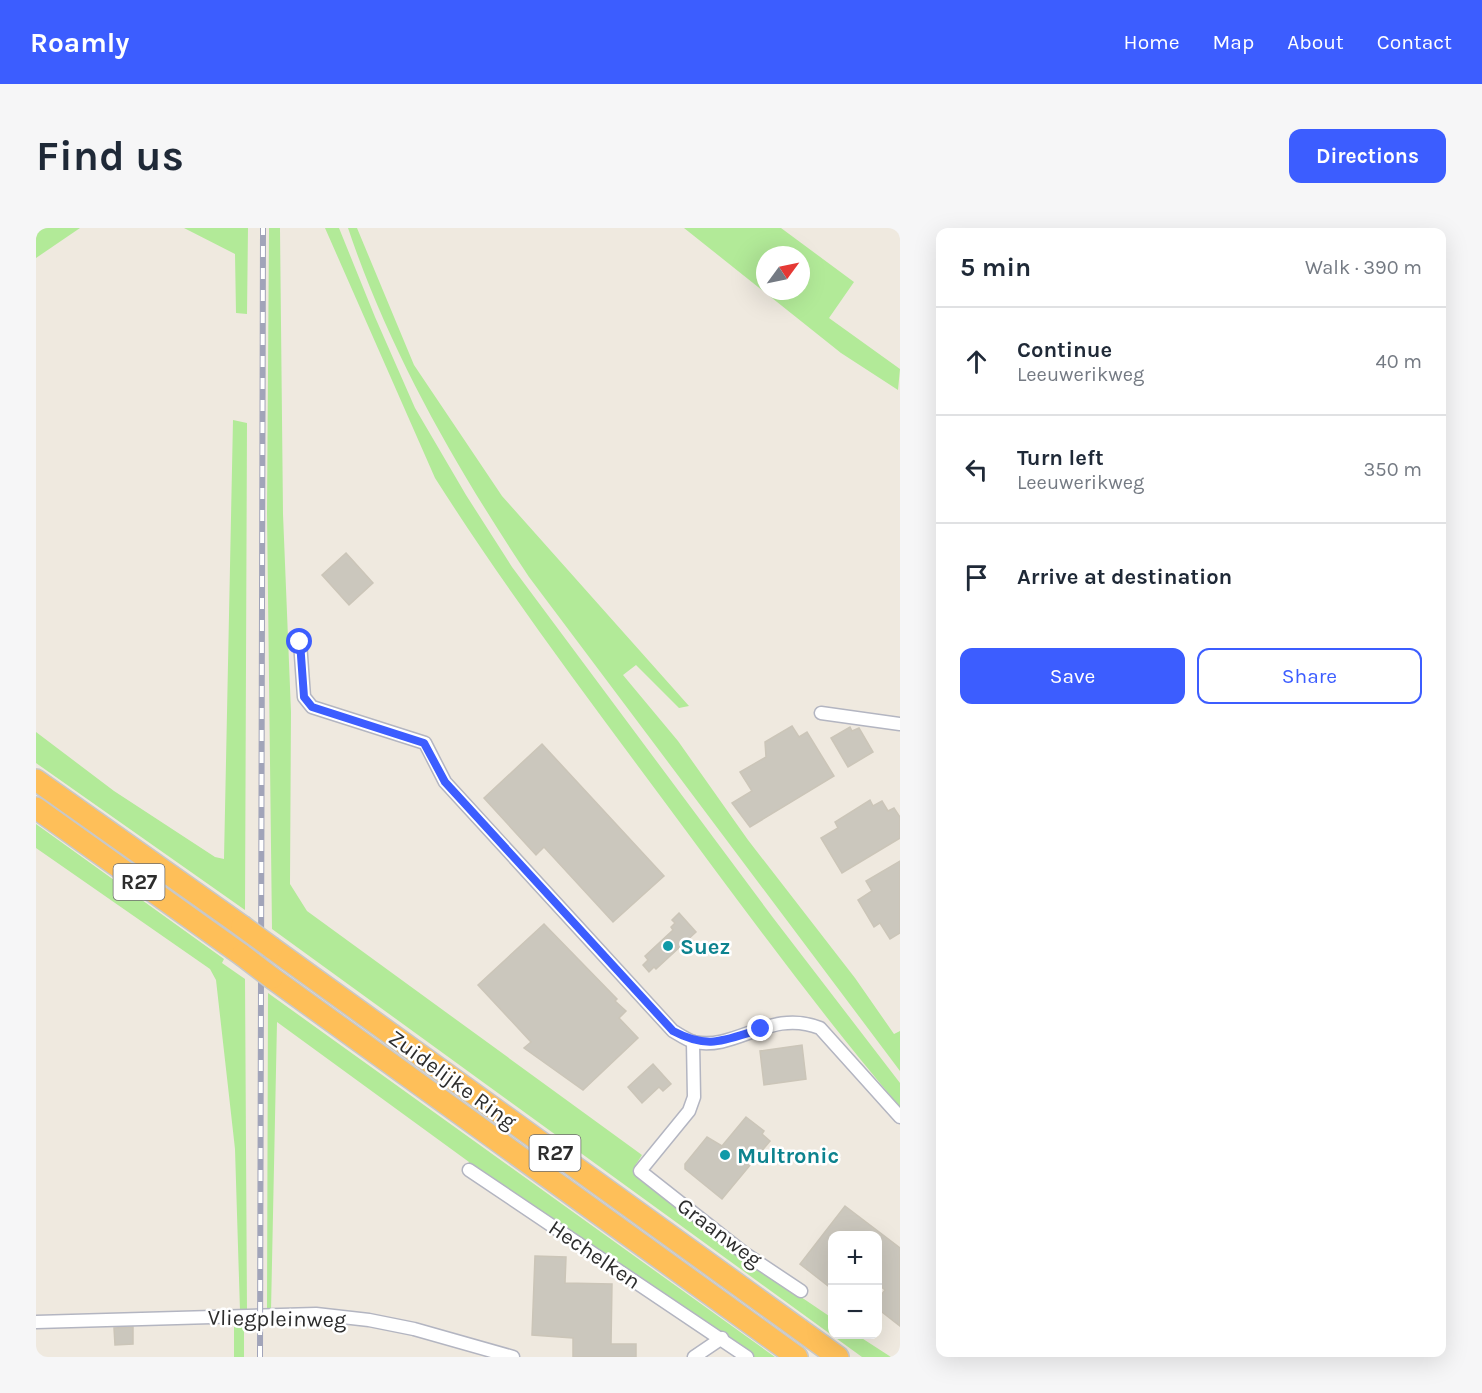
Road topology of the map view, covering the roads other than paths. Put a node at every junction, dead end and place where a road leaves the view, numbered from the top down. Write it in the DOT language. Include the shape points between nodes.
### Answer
graph roads {
  1 [pos="300,642"];
  2 [pos="821,713"];
  3 [pos="900,724"];
  4 [pos="36,780"];
  5 [pos="36,808"];
  6 [pos="693,1042"];
  7 [pos="900,1117"];
  8 [pos="469,1170"];
  9 [pos="801,1291"];
  10 [pos="36,1322"];
  11 [pos="722,1338"];
  12 [pos="513,1357"];
  13 [pos="694,1357"];
  14 [pos="747,1357"];
  15 [pos="797,1357"];
  16 [pos="838,1357"];
  1 -- 6 [label="street" via="304,697 312,707 424,743 453,791 673,1031"];
  2 -- 3 [label="street"];
  4 -- 16 [label="highway, Zuidelijke Ring / R27, bridge"];
  5 -- 15 [label="highway, Zuidelijke Ring / R27, bridge"];
  6 -- 7 [label="street" via="714,1042 788,1021 806,1022 820,1028"];
  6 -- 9 [label="street, Graanweg" via="694,1097 689,1111 640,1171 744,1253"];
  8 -- 11 [label="street, Hechelken"];
  10 -- 12 [label="street, Vliegpleinweg" via="316,1314 414,1329"];
  11 -- 13 [label="street"];
  11 -- 14 [label="street"];
}
